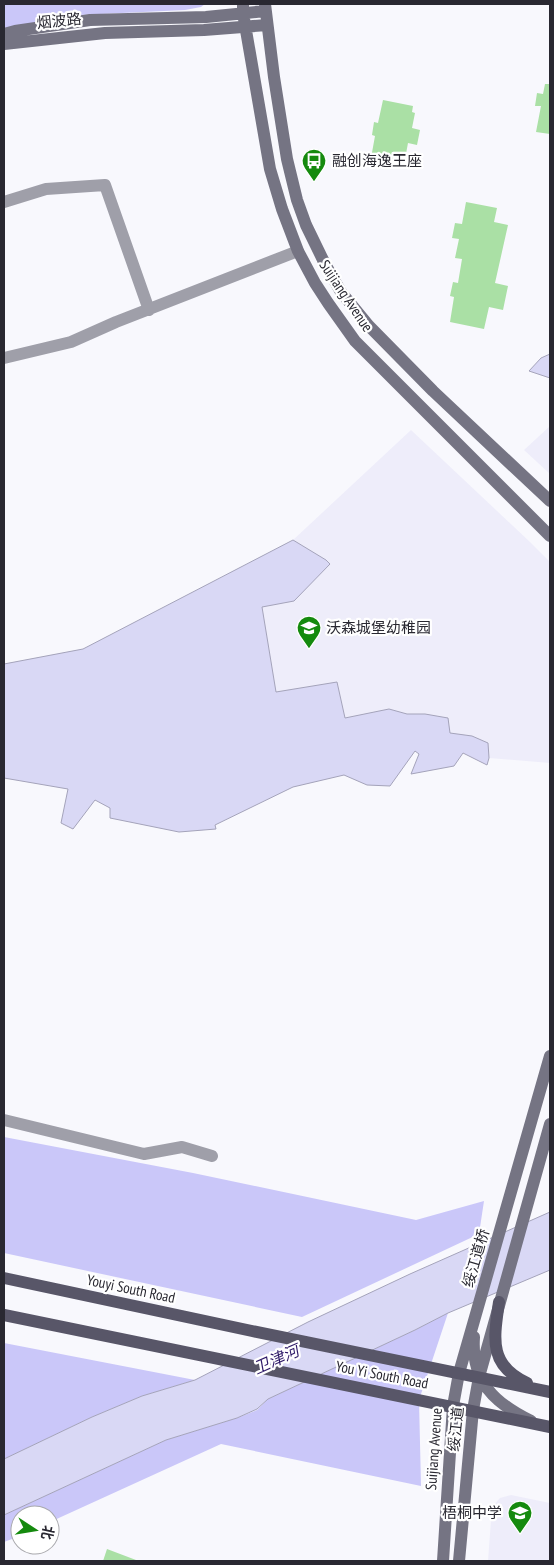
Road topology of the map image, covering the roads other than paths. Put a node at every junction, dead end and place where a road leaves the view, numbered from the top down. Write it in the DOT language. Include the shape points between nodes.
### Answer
graph roads {
  1 [pos="265,7"];
  2 [pos="243,8"];
  3 [pos="267,25"];
  4 [pos="245,28"];
  5 [pos="4,34"];
  6 [pos="4,44"];
  7 [pos="4,202"];
  8 [pos="298,251"];
  9 [pos="149,310"];
  10 [pos="4,358"];
  11 [pos="550,501"];
  12 [pos="550,536"];
  13 [pos="550,1056"];
  14 [pos="4,1120"];
  15 [pos="550,1124"];
  16 [pos="212,1156"];
  17 [pos="4,1278"];
  18 [pos="499,1302"];
  19 [pos="477,1312"];
  20 [pos="4,1315"];
  21 [pos="252,1331"];
  22 [pos="459,1373"];
  23 [pos="479,1377"];
  24 [pos="548,1391"];
  25 [pos="453,1406"];
  26 [pos="473,1410"];
  27 [pos="537,1424"];
  28 [pos="550,1427"];
  29 [pos="443,1561"];
  30 [pos="459,1561"];
  1 -- 2 [label="main road, 烟波路"];
  1 -- 3 [label="main road, Suijiang Avenue"];
  2 -- 4 [label="main road, Suijiang Avenue"];
  2 -- 5 [label="main road, 烟波路" via="206,17 90,20"];
  3 -- 4 [label="main road, 烟波路"];
  3 -- 11 [label="main road, Suijiang Avenue" via="287,159 297,200 306,225 341,292 369,326 433,391"];
  4 -- 6 [label="main road, 烟波路" via="105,33"];
  4 -- 8 [label="main road, Suijiang Avenue" via="270,169"];
  7 -- 9 [label="street" via="46,189 105,185"];
  8 -- 9 [label="street"];
  8 -- 12 [label="main road, Suijiang Avenue" via="328,303 356,341"];
  9 -- 10 [label="street" via="71,342"];
  13 -- 19 [label="main road, 绥江道桥"];
  14 -- 16 [label="street" via="144,1154 182,1147"];
  15 -- 18 [label="main road"];
  17 -- 21 [label="main road, Youyi South Road"];
  18 -- 23 [label="main road, 绥江道"];
  18 -- 24 [label="main road" via="495,1342 504,1368 524,1382"];
  19 -- 22 [label="main road, Suijiang Avenue"];
  19 -- 23 [label="main road" via="474,1352"];
  20 -- 25 [label="main road, You Yi South Road"];
  21 -- 22 [label="main road, You Yi South Road"];
  22 -- 23 [label="main road, You Yi South Road"];
  22 -- 25 [label="main road, Suijiang Avenue"];
  23 -- 24 [label="main road, You Yi South Road"];
  23 -- 26 [label="main road, 绥江道"];
  23 -- 27 [label="main road" via="498,1402"];
  25 -- 26 [label="main road, You Yi South Road"];
  25 -- 29 [label="main road, Suijiang Avenue"];
  26 -- 27 [label="main road, You Yi South Road"];
  26 -- 30 [label="main road, 绥江道"];
  27 -- 28 [label="main road, You Yi South Road"];
}
